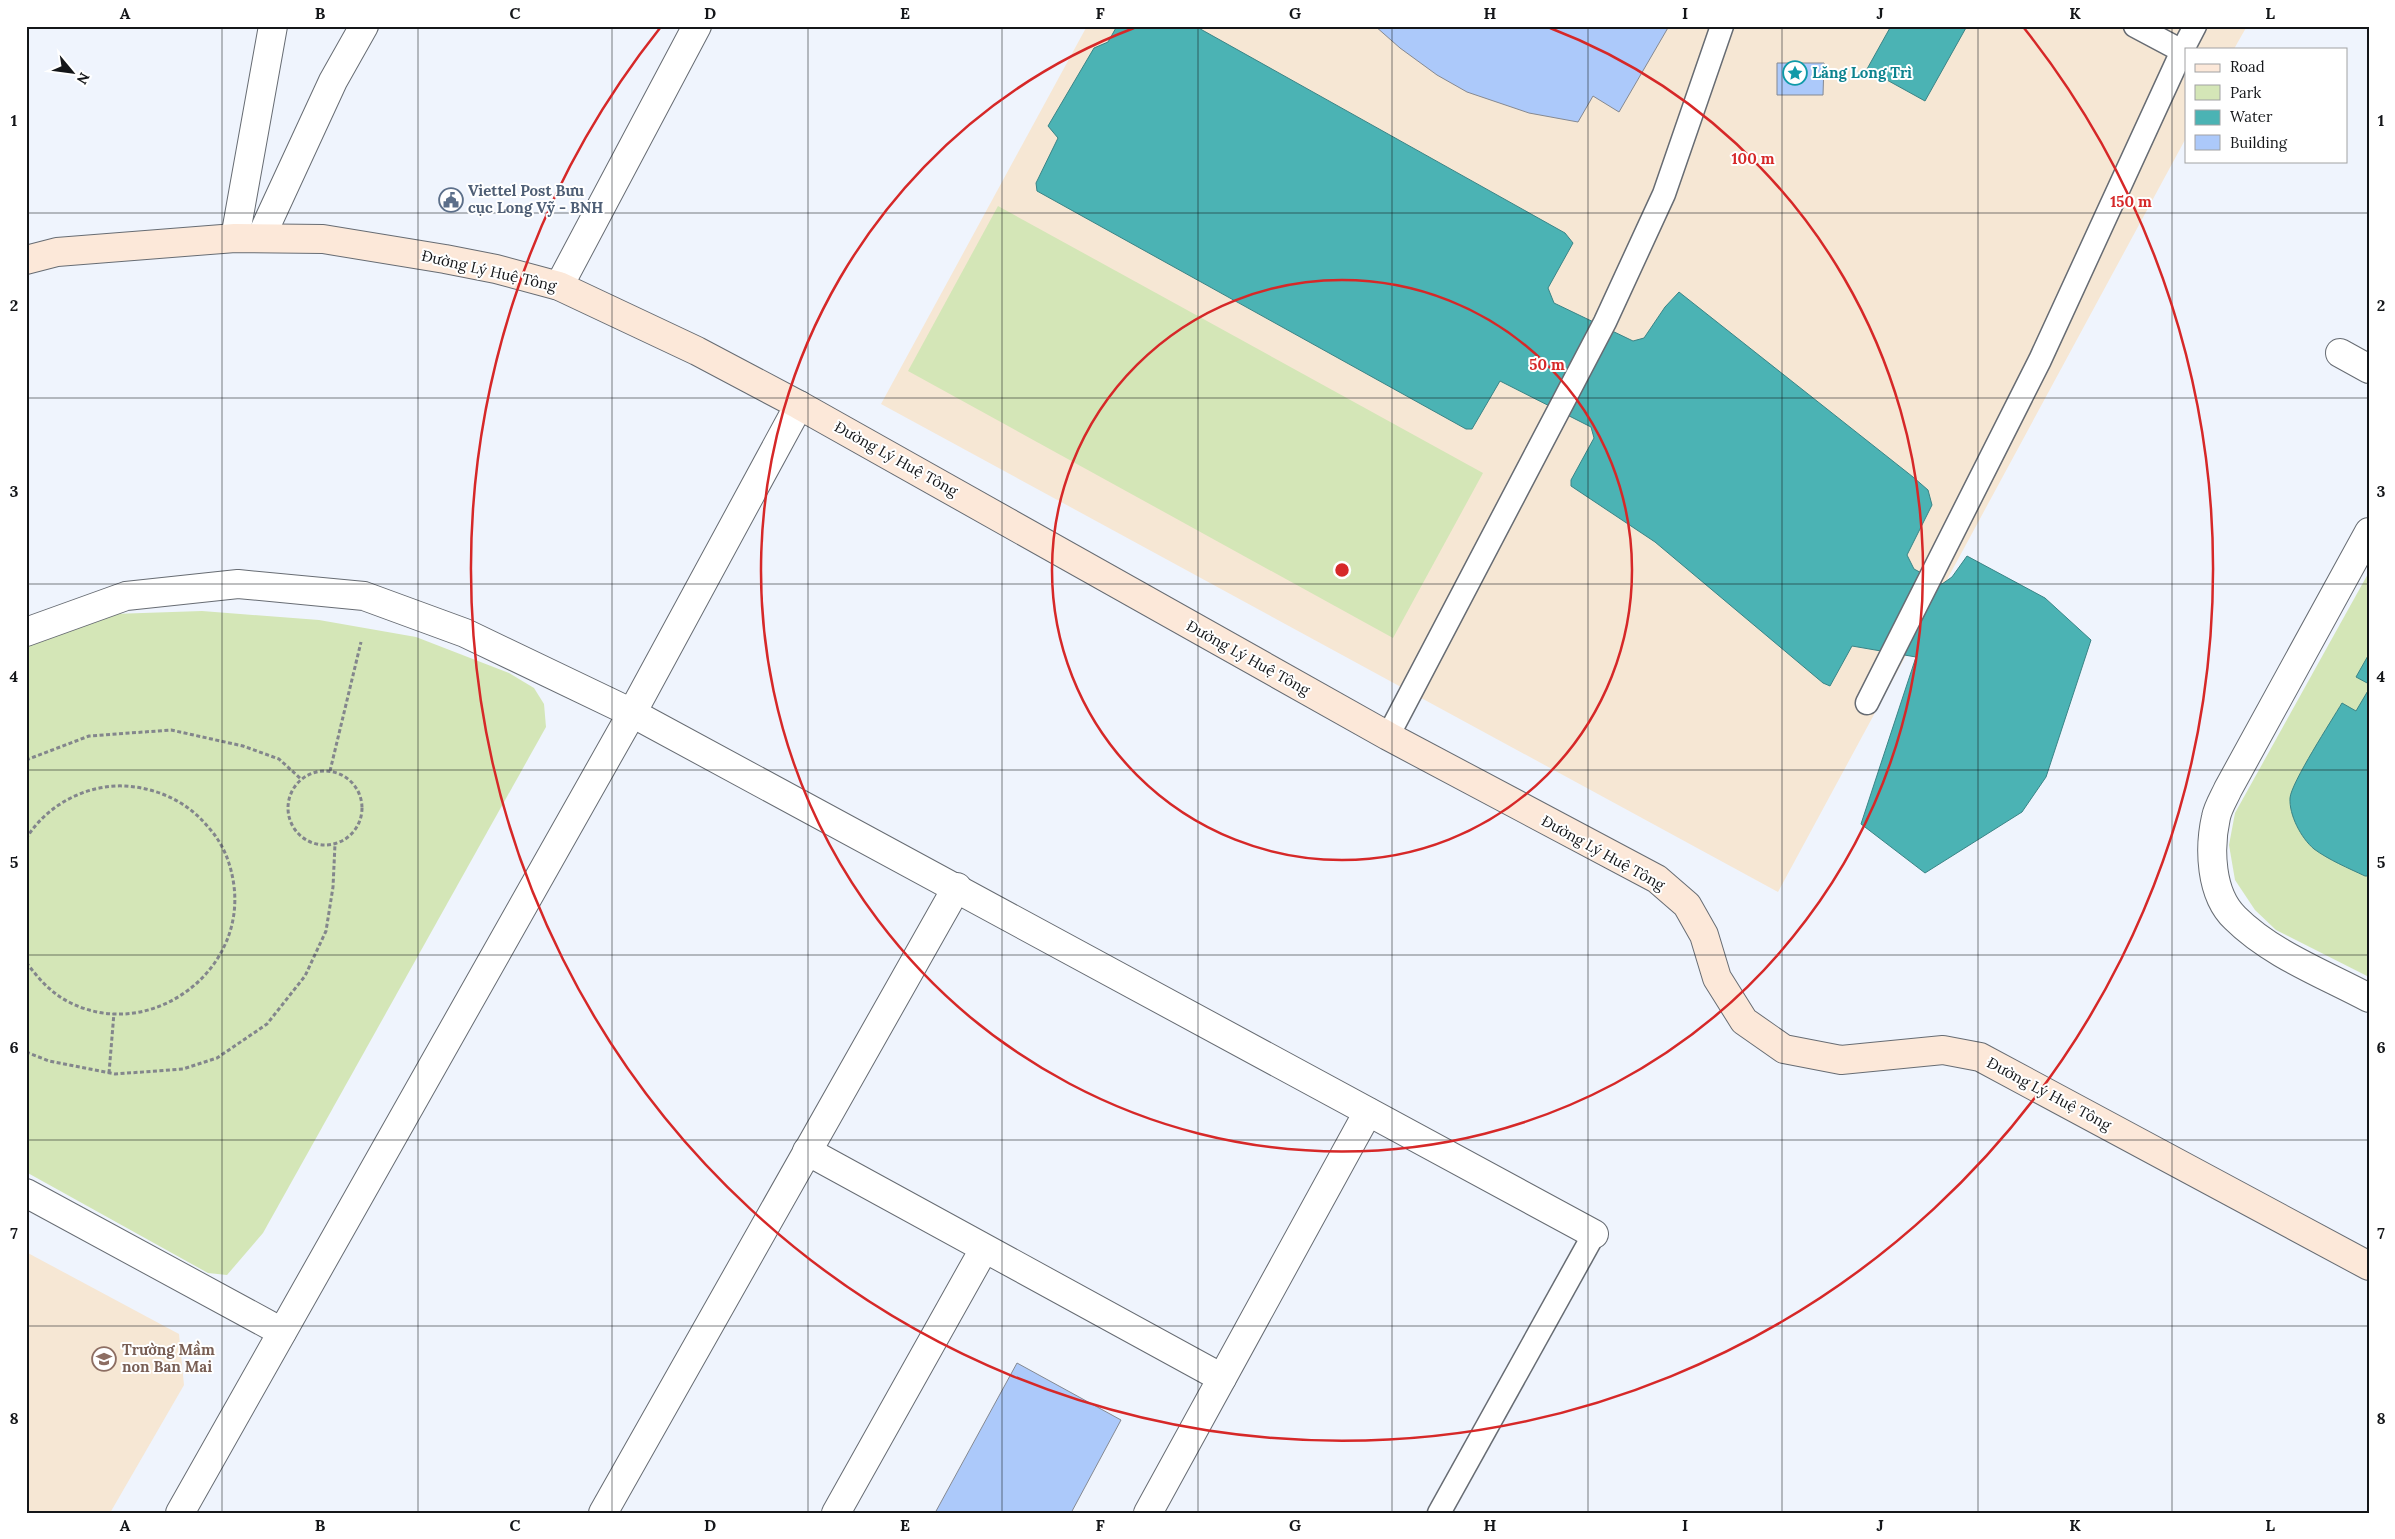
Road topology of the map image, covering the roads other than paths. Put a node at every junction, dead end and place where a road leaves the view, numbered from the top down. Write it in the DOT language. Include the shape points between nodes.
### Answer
graph roads {
  1 [pos="273,26"];
  2 [pos="364,26"];
  3 [pos="696,26"];
  4 [pos="1722,26"];
  5 [pos="2135,26"];
  6 [pos="2196,26"];
  7 [pos="2182,51"];
  8 [pos="248,238"];
  9 [pos="26,260"];
  10 [pos="559,286"];
  11 [pos="2340,353"];
  12 [pos="2369,369"];
  13 [pos="799,405"];
  14 [pos="2369,532"];
  15 [pos="26,632"];
  16 [pos="1867,703"];
  17 [pos="632,712"];
  18 [pos="1388,736"];
  19 [pos="957,887"];
  20 [pos="2369,998"];
  21 [pos="1368,1112"];
  22 [pos="807,1151"];
  23 [pos="26,1193"];
  24 [pos="1594,1234"];
  25 [pos="984,1249"];
  26 [pos="2369,1266"];
  27 [pos="282,1332"];
  28 [pos="1222,1378"];
  29 [pos="606,1512"];
  30 [pos="180,1513"];
  31 [pos="836,1513"];
  32 [pos="1148,1513"];
  33 [pos="1439,1513"];
  1 -- 8 [label="street"];
  2 -- 8 [label="street"];
  3 -- 10 [label="street"];
  4 -- 18 [label="lane" via="1664,194 1604,322"];
  5 -- 7 [label="lane"];
  6 -- 7 [label="lane"];
  7 -- 16 [label="lane" via="2040,360"];
  8 -- 9 [label="main road, Đường Lý Huệ Tông" via="57,252"];
  8 -- 10 [label="main road, Đường Lý Huệ Tông" via="323,240 383,248 496,269"];
  10 -- 13 [label="main road, Đường Lý Huệ Tông" via="697,351"];
  11 -- 12 [label="street"];
  13 -- 17 [label="street"];
  13 -- 18 [label="main road, Đường Lý Huệ Tông"];
  14 -- 20 [label="street" via="2228,789 2216,816 2213,844 2214,870 2221,898 2233,917 2273,948"];
  15 -- 17 [label="street" via="126,596 238,584 364,596 465,633"];
  17 -- 19 [label="street"];
  17 -- 27 [label="street"];
  18 -- 26 [label="main road, Đường Lý Huệ Tông" via="1657,880 1687,904 1704,935 1717,978 1744,1021 1784,1049 1841,1060 1943,1050 1980,1057"];
  19 -- 21 [label="street"];
  19 -- 22 [label="street"];
  21 -- 24 [label="street"];
  21 -- 28 [label="street"];
  22 -- 25 [label="street"];
  22 -- 29 [label="street"];
  23 -- 27 [label="street"];
  24 -- 33 [label="lane"];
  25 -- 28 [label="street"];
  25 -- 31 [label="street"];
  27 -- 30 [label="street"];
  28 -- 32 [label="street"];
}
